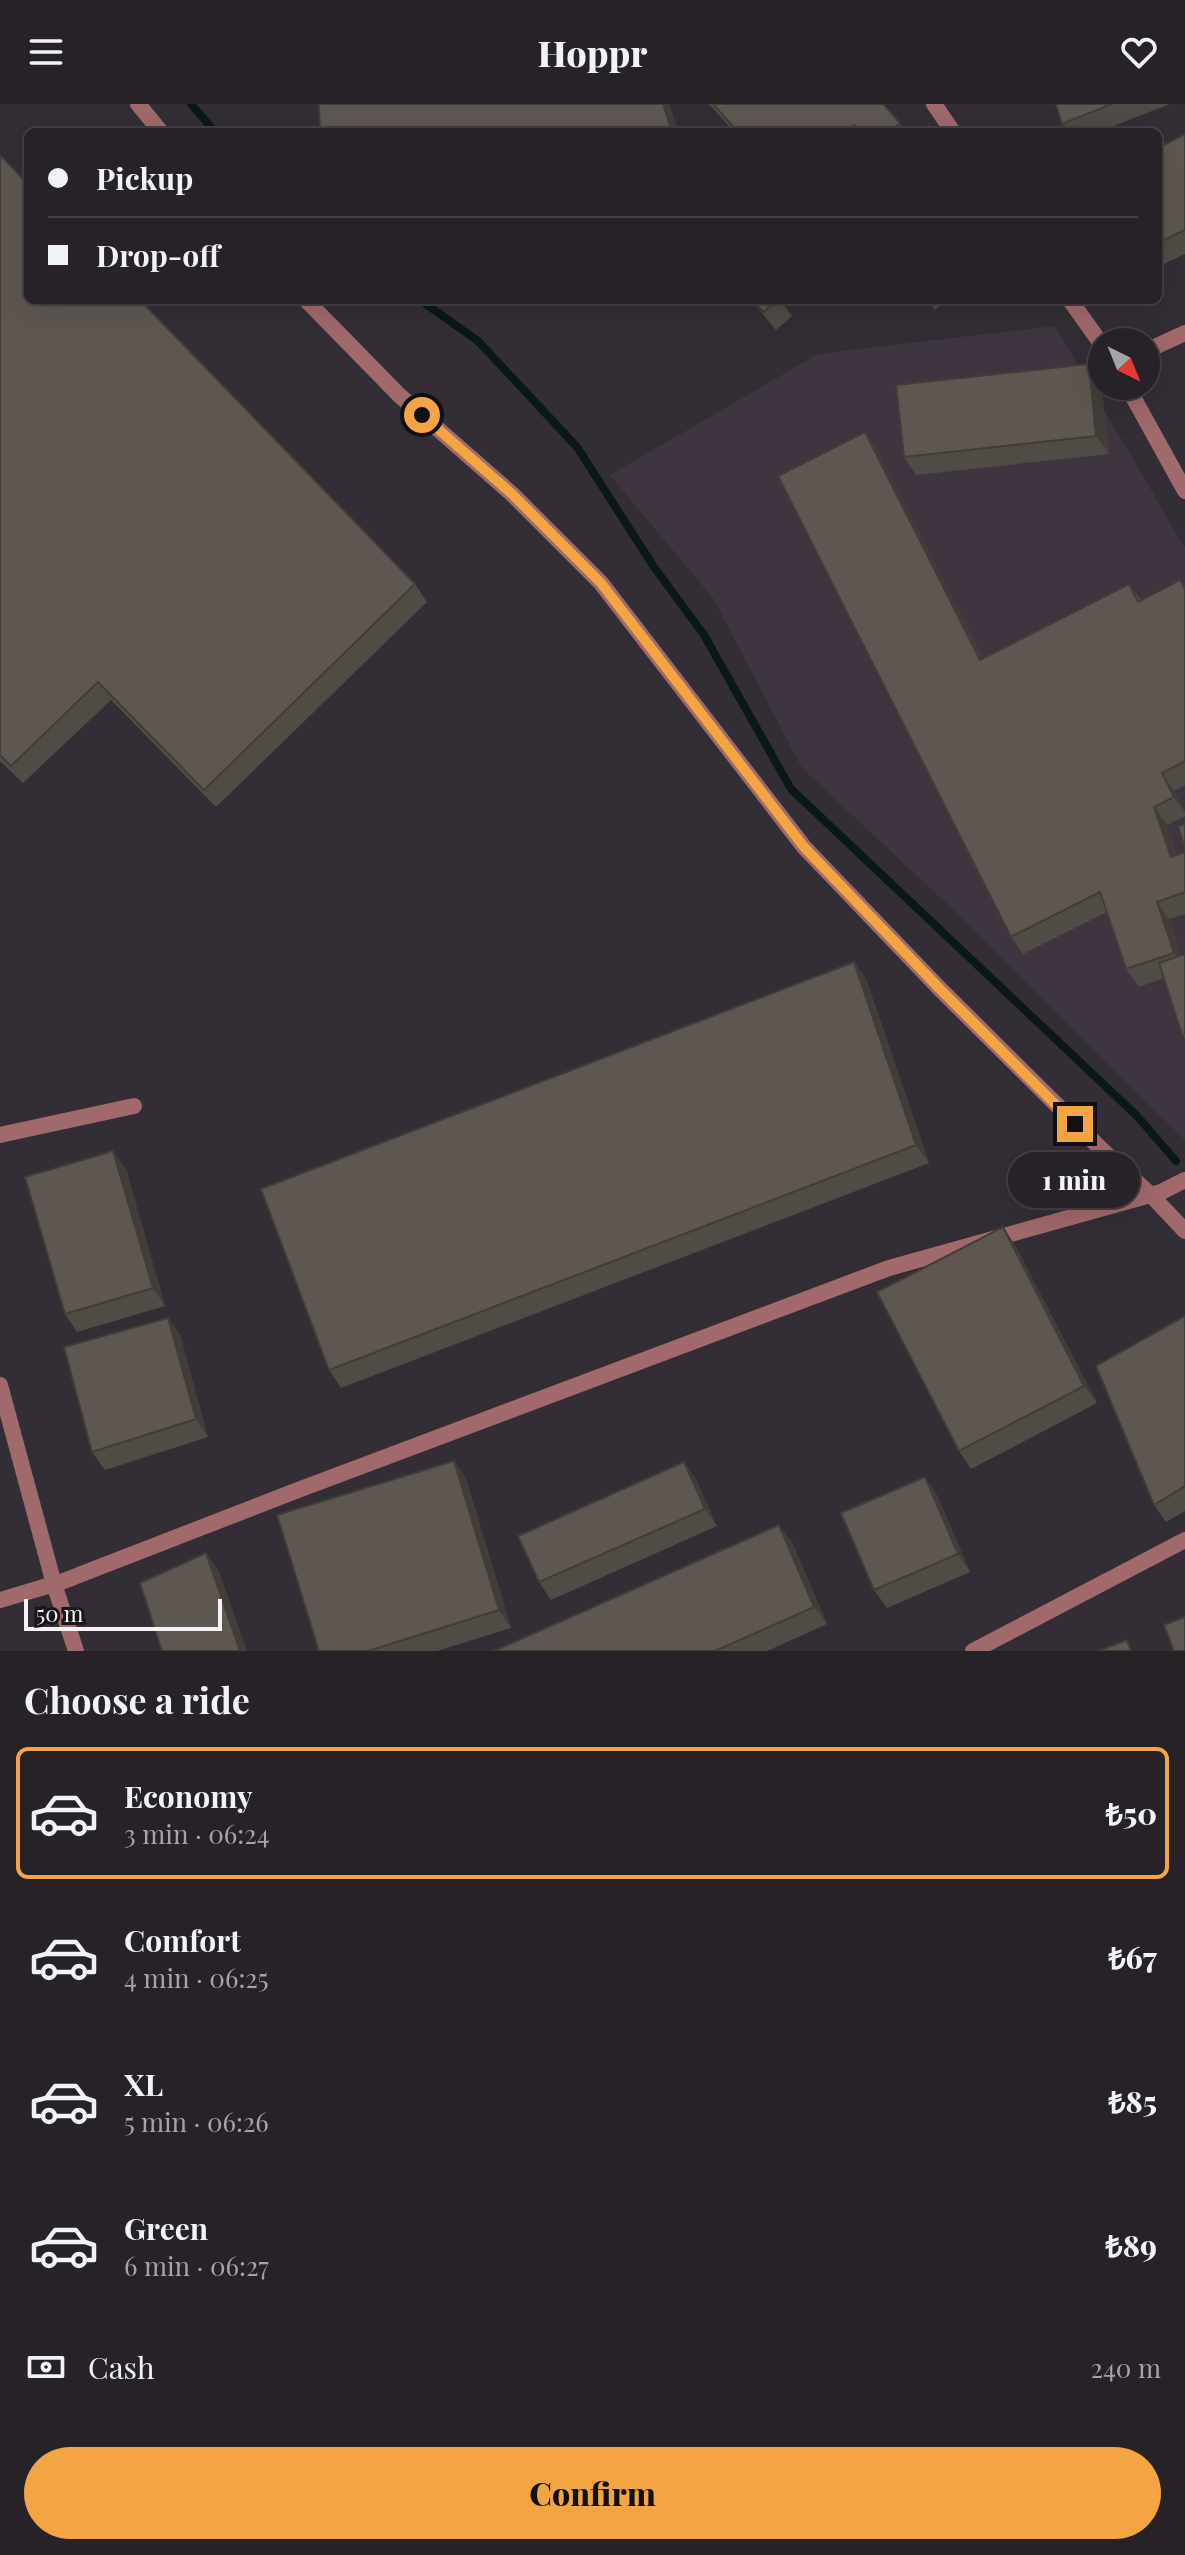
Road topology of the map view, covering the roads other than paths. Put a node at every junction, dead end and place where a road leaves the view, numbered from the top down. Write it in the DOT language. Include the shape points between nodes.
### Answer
graph roads {
  1 [pos="138,104"];
  2 [pos="934,104"];
  3 [pos="158,128"];
  4 [pos="950,128"];
  5 [pos="310,304"];
  6 [pos="1073,304"];
  7 [pos="1090,328"];
  8 [pos="1185,333"];
  9 [pos="1160,345"];
  10 [pos="1135,400"];
  11 [pos="1185,491"];
  12 [pos="134,1106"];
  13 [pos="0,1135"];
  14 [pos="1185,1180"];
  15 [pos="1151,1195"];
  16 [pos="1185,1231"];
  17 [pos="0,1385"];
  18 [pos="1185,1540"];
  19 [pos="54,1584"];
  20 [pos="0,1600"];
  21 [pos="76,1651"];
  22 [pos="973,1651"];
  1 -- 3 [label="street"];
  2 -- 4 [label="street"];
  5 -- 15 [label="street" via="399,395 512,494 601,583 804,847"];
  6 -- 7 [label="street"];
  8 -- 9 [label="street"];
  10 -- 11 [label="street"];
  12 -- 13 [label="street"];
  14 -- 15 [label="street"];
  15 -- 16 [label="street"];
  15 -- 19 [label="street" via="889,1268"];
  17 -- 19 [label="street"];
  18 -- 22 [label="street"];
  19 -- 20 [label="street"];
  19 -- 21 [label="street"];
}
